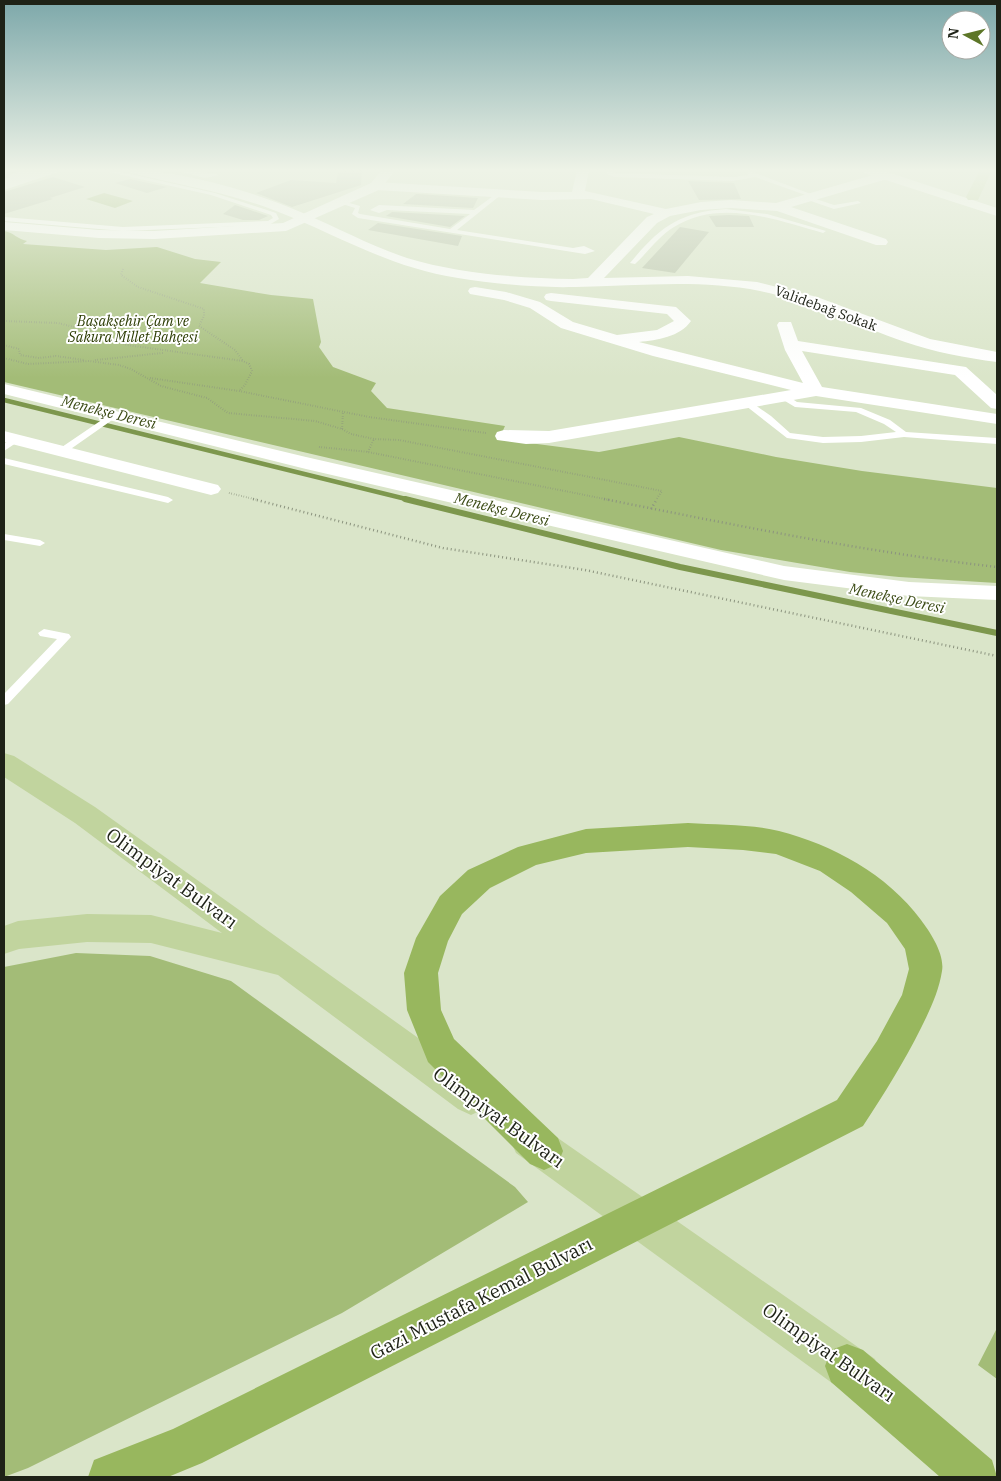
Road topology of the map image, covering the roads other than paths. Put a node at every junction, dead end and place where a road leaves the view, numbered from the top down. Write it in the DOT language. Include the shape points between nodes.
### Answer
graph roads {
  1 [pos="349,239"];
  2 [pos="504,239"];
  3 [pos="633,239"];
  4 [pos="658,239"];
  5 [pos="873,239"];
  6 [pos="881,242"];
  7 [pos="629,243"];
  8 [pos="650,247"];
  9 [pos="574,250"];
  10 [pos="633,263"];
  11 [pos="592,282"];
  12 [pos="428,284"];
  13 [pos="506,296"];
  14 [pos="785,325"];
  15 [pos="612,339"];
  16 [pos="792,345"];
  17 [pos="997,356"];
  18 [pos="4,389"];
  19 [pos="816,391"];
  20 [pos="783,396"];
  21 [pos="745,402"];
  22 [pos="997,404"];
  23 [pos="112,416"];
  24 [pos="997,419"];
  25 [pos="904,434"];
  26 [pos="504,436"];
  27 [pos="8,441"];
  28 [pos="997,441"];
  29 [pos="62,451"];
  30 [pos="4,462"];
  31 [pos="211,489"];
  32 [pos="168,500"];
  33 [pos="4,536"];
  34 [pos="40,543"];
  35 [pos="997,593"];
  36 [pos="44,633"];
  37 [pos="4,701"];
  38 [pos="4,763"];
  39 [pos="4,940"];
  40 [pos="292,965"];
  41 [pos="544,1151"];
  42 [pos="847,1366"];
  43 [pos="997,1468"];
  44 [pos="110,1477"];
  45 [pos="975,1477"];
  1 -- 11 [label="street, Validebağ Sokak" via="420,266 483,277"];
  2 -- 9 [label="lane"];
  3 -- 7 [label="street"];
  4 -- 8 [label="lane"];
  5 -- 6 [label="street"];
  7 -- 8 [label="lane"];
  7 -- 11 [label="street"];
  8 -- 10 [label="lane"];
  11 -- 17 [label="street, Validebağ Sokak" via="730,282 756,285 812,300 903,336 937,346"];
  12 -- 13 [label="street"];
  13 -- 15 [label="street" via="535,305 567,324"];
  13 -- 15 [label="street" via="671,310 683,321 672,331"];
  14 -- 16 [label="street"];
  15 -- 19 [label="street"];
  16 -- 19 [label="street"];
  16 -- 22 [label="street" via="960,371"];
  18 -- 23 [label="street"];
  19 -- 20 [label="street"];
  19 -- 24 [label="street"];
  20 -- 21 [label="street"];
  20 -- 25 [label="lane" via="795,404 858,410 887,422"];
  21 -- 25 [label="lane" via="787,436 861,440"];
  21 -- 26 [label="street" via="549,438"];
  23 -- 29 [label="lane"];
  23 -- 35 [label="street" via="784,573 909,588"];
  25 -- 28 [label="lane"];
  27 -- 29 [label="street"];
  29 -- 31 [label="street"];
  30 -- 32 [label="lane"];
  33 -- 34 [label="lane"];
  36 -- 37 [label="lane" via="65,637"];
  38 -- 40 [label="main road, Olimpiyat Bulvarı" via="85,815"];
  39 -- 40 [label="main road" via="87,928 151,929"];
  40 -- 41 [label="main road, Olimpiyat Bulvarı"];
  41 -- 42 [label="main road, Olimpiyat Bulvarı"];
  41 -- 44 [label="highway, Gazi Mustafa Kemal Bulvarı" via="441,1050 424,1010 422,972 432,938 451,905 479,879 529,855 586,841 688,835 778,843 831,862 862,883 898,914 920,944 926,969 918,998 890,1053 850,1113 186,1446"];
  42 -- 43 [label="main road, Olimpiyat Bulvarı"];
  42 -- 45 [label="highway"];
}
